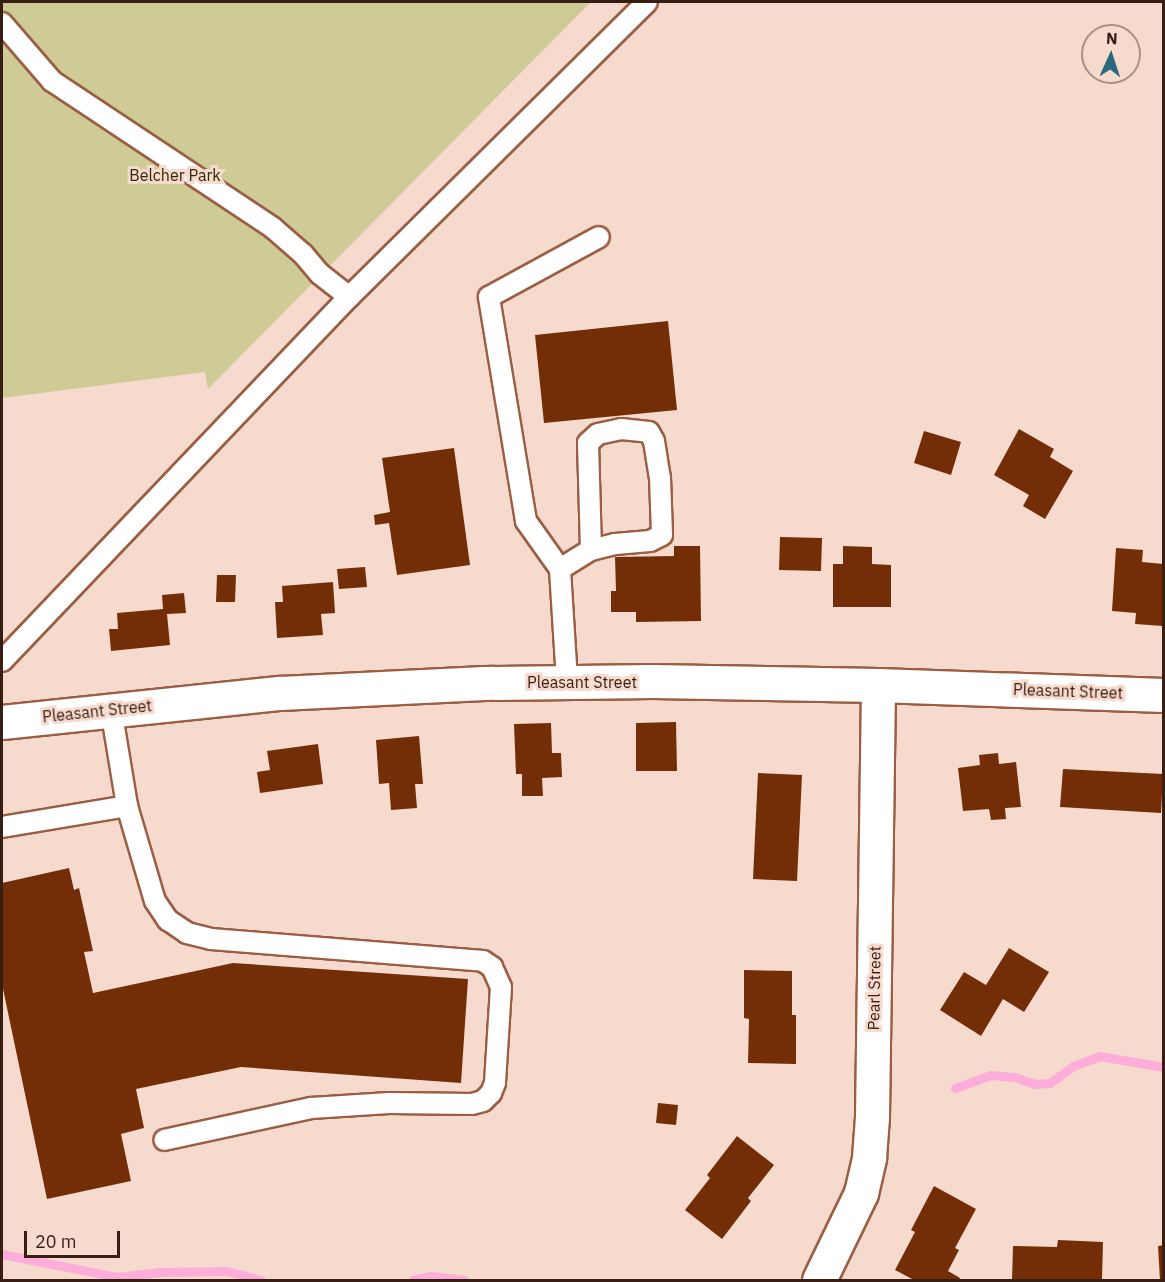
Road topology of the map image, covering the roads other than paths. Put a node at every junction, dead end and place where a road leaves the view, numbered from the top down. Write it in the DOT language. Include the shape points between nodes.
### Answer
graph roads {
  1 [pos="646,2"];
  2 [pos="2,23"];
  3 [pos="599,237"];
  4 [pos="349,297"];
  5 [pos="591,550"];
  6 [pos="561,569"];
  7 [pos="2,661"];
  8 [pos="567,681"];
  9 [pos="878,685"];
  10 [pos="1164,695"];
  11 [pos="111,709"];
  12 [pos="2,722"];
  13 [pos="127,806"];
  14 [pos="2,826"];
  15 [pos="164,1140"];
  16 [pos="819,1281"];
  1 -- 4 [label="lane"];
  2 -- 4 [label="lane" via="52,81 273,228"];
  3 -- 6 [label="lane" via="489,297 526,521"];
  4 -- 7 [label="lane"];
  5 -- 5 [label="lane" via="588,443 598,434 621,429 649,432 660,477 662,535 650,542"];
  5 -- 6 [label="lane"];
  6 -- 8 [label="lane"];
  8 -- 9 [label="street, Pleasant Street"];
  8 -- 11 [label="street, Pleasant Street" via="291,693"];
  9 -- 10 [label="street, Pleasant Street"];
  9 -- 16 [label="street, Pearl Street" via="869,1157 861,1193"];
  11 -- 12 [label="street, Pleasant Street"];
  11 -- 13 [label="lane"];
  13 -- 14 [label="lane"];
  13 -- 15 [label="lane" via="155,901 168,920 187,933 228,941 477,960 492,967 501,987 495,1083 483,1101 311,1108"];
}
